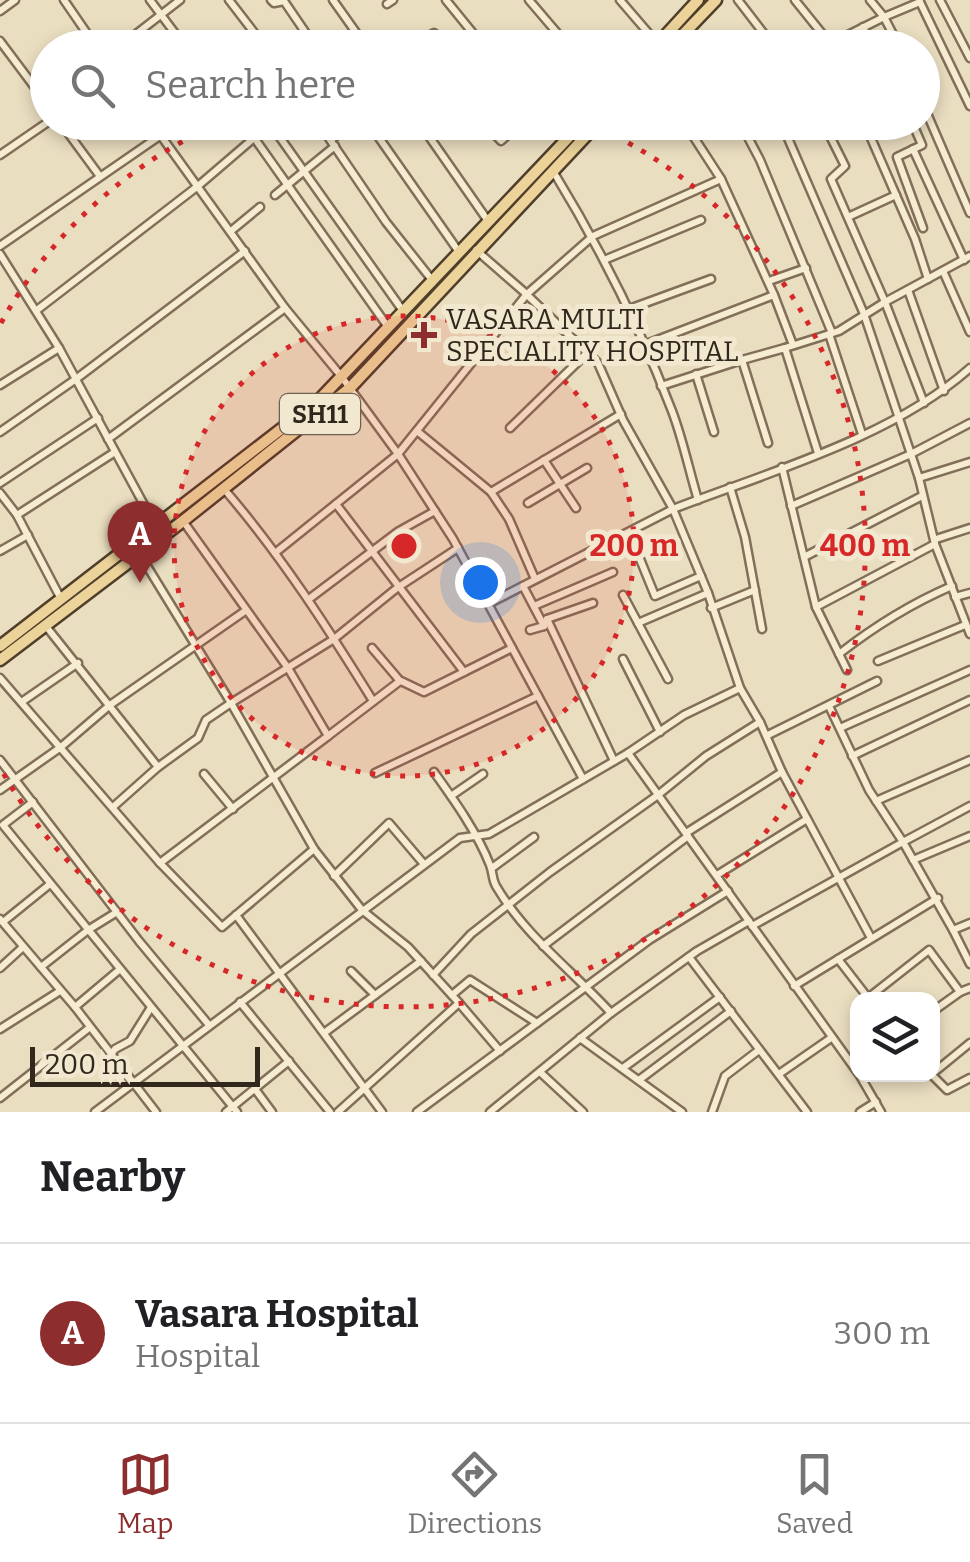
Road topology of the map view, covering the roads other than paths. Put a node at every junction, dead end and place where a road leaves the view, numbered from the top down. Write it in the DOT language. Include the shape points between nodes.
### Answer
graph roads {
  1 [pos="15,0"];
  2 [pos="64,0"];
  3 [pos="150,0"];
  4 [pos="180,0"];
  5 [pos="229,0"];
  6 [pos="270,0"];
  7 [pos="333,0"];
  8 [pos="446,0"];
  9 [pos="528,0"];
  10 [pos="620,0"];
  11 [pos="698,0"];
  12 [pos="716,0"];
  13 [pos="738,0"];
  14 [pos="795,0"];
  15 [pos="870,0"];
  16 [pos="940,0"];
  17 [pos="922,1"];
  18 [pos="0,10"];
  19 [pos="161,15"];
  20 [pos="884,17"];
  21 [pos="863,28"];
  22 [pos="85,30"];
  23 [pos="141,30"];
  24 [pos="172,30"];
  25 [pos="252,30"];
  26 [pos="304,30"];
  27 [pos="354,30"];
  28 [pos="470,30"];
  29 [pos="554,30"];
  30 [pos="643,30"];
  31 [pos="671,30"];
  32 [pos="687,30"];
  33 [pos="761,30"];
  34 [pos="817,30"];
  35 [pos="859,30"];
  36 [pos="891,30"];
  37 [pos="935,30"];
  38 [pos="940,40"];
  39 [pos="0,41"];
  40 [pos="970,58"];
  41 [pos="30,81"];
  42 [pos="970,106"];
  43 [pos="30,134"];
  44 [pos="73,140"];
  45 [pos="152,140"];
  46 [pos="164,140"];
  47 [pos="252,140"];
  48 [pos="255,140"];
  49 [pos="281,140"];
  50 [pos="331,140"];
  51 [pos="336,140"];
  52 [pos="381,140"];
  53 [pos="431,140"];
  54 [pos="582,140"];
  55 [pos="696,140"];
  56 [pos="749,140"];
  57 [pos="788,140"];
  58 [pos="832,140"];
  59 [pos="872,140"];
  60 [pos="920,140"];
  61 [pos="938,140"];
  62 [pos="566,141"];
  63 [pos="333,143"];
  64 [pos="912,150"];
  65 [pos="0,155"];
  66 [pos="553,171"];
  67 [pos="303,172"];
  68 [pos="99,175"];
  69 [pos="721,179"];
  70 [pos="288,184"];
  71 [pos="198,186"];
  72 [pos="275,195"];
  73 [pos="896,195"];
  74 [pos="260,207"];
  75 [pos="970,213"];
  76 [pos="848,217"];
  77 [pos="701,220"];
  78 [pos="489,222"];
  79 [pos="923,228"];
  80 [pos="231,231"];
  81 [pos="593,236"];
  82 [pos="0,246"];
  83 [pos="472,246"];
  84 [pos="245,251"];
  85 [pos="460,252"];
  86 [pos="0,254"];
  87 [pos="967,258"];
  88 [pos="604,260"];
  89 [pos="806,268"];
  90 [pos="943,271"];
  91 [pos="711,279"];
  92 [pos="432,280"];
  93 [pos="769,280"];
  94 [pos="928,280"];
  95 [pos="908,290"];
  96 [pos="527,294"];
  97 [pos="774,295"];
  98 [pos="885,302"];
  99 [pos="285,308"];
  100 [pos="629,309"];
  101 [pos="37,310"];
  102 [pos="404,311"];
  103 [pos="864,314"];
  104 [pos="388,327"];
  105 [pos="970,332"];
  106 [pos="830,333"];
  107 [pos="644,345"];
  108 [pos="789,346"];
  109 [pos="59,348"];
  110 [pos="588,353"];
  111 [pos="742,360"];
  112 [pos="970,368"];
  113 [pos="696,374"];
  114 [pos="341,376"];
  115 [pos="76,378"];
  116 [pos="0,385"];
  117 [pos="661,386"];
  118 [pos="350,388"];
  119 [pos="944,391"];
  120 [pos="924,403"];
  121 [pos="621,414"];
  122 [pos="98,418"];
  123 [pos="900,418"];
  124 [pos="970,423"];
  125 [pos="510,428"];
  126 [pos="417,430"];
  127 [pos="0,432"];
  128 [pos="714,432"];
  129 [pos="862,434"];
  130 [pos="108,439"];
  131 [pos="768,444"];
  132 [pos="115,452"];
  133 [pos="818,452"];
  134 [pos="398,454"];
  135 [pos="911,454"];
  136 [pos="544,460"];
  137 [pos="970,462"];
  138 [pos="782,466"];
  139 [pos="587,468"];
  140 [pos="920,478"];
  141 [pos="0,483"];
  142 [pos="560,483"];
  143 [pos="730,487"];
  144 [pos="224,489"];
  145 [pos="0,492"];
  146 [pos="491,492"];
  147 [pos="922,496"];
  148 [pos="698,500"];
  149 [pos="528,503"];
  150 [pos="336,504"];
  151 [pos="791,506"];
  152 [pos="576,508"];
  153 [pos="673,510"];
  154 [pos="435,511"];
  155 [pos="17,515"];
  156 [pos="183,522"];
  157 [pos="156,528"];
  158 [pos="970,528"];
  159 [pos="629,532"];
  160 [pos="28,535"];
  161 [pos="936,542"];
  162 [pos="458,548"];
  163 [pos="136,550"];
  164 [pos="0,551"];
  165 [pos="372,552"];
  166 [pos="275,553"];
  167 [pos="804,557"];
  168 [pos="614,572"];
  169 [pos="701,576"];
  170 [pos="536,580"];
  171 [pos="524,586"];
  172 [pos="952,586"];
  173 [pos="397,588"];
  174 [pos="755,590"];
  175 [pos="708,593"];
  176 [pos="970,593"];
  177 [pos="622,594"];
  178 [pos="956,597"];
  179 [pos="61,598"];
  180 [pos="308,599"];
  181 [pos="488,604"];
  182 [pos="593,604"];
  183 [pos="534,606"];
  184 [pos="816,607"];
  185 [pos="711,608"];
  186 [pos="245,611"];
  187 [pos="545,622"];
  188 [pos="638,623"];
  189 [pos="45,625"];
  190 [pos="965,625"];
  191 [pos="762,629"];
  192 [pos="530,630"];
  193 [pos="970,634"];
  194 [pos="334,638"];
  195 [pos="193,645"];
  196 [pos="0,646"];
  197 [pos="372,648"];
  198 [pos="512,648"];
  199 [pos="839,654"];
  200 [pos="623,659"];
  201 [pos="0,660"];
  202 [pos="878,661"];
  203 [pos="78,664"];
  204 [pos="288,668"];
  205 [pos="847,670"];
  206 [pos="970,670"];
  207 [pos="464,672"];
  208 [pos="0,678"];
  209 [pos="668,679"];
  210 [pos="400,681"];
  211 [pos="877,681"];
  212 [pos="740,688"];
  213 [pos="538,696"];
  214 [pos="970,700"];
  215 [pos="373,701"];
  216 [pos="22,702"];
  217 [pos="231,703"];
  218 [pos="110,705"];
  219 [pos="829,706"];
  220 [pos="760,722"];
  221 [pos="840,728"];
  222 [pos="660,732"];
  223 [pos="768,735"];
  224 [pos="328,736"];
  225 [pos="62,747"];
  226 [pos="628,753"];
  227 [pos="852,756"];
  228 [pos="0,760"];
  229 [pos="970,760"];
  230 [pos="614,761"];
  231 [pos="158,767"];
  232 [pos="434,772"];
  233 [pos="782,772"];
  234 [pos="374,773"];
  235 [pos="204,774"];
  236 [pos="483,774"];
  237 [pos="15,778"];
  238 [pos="272,780"];
  239 [pos="583,780"];
  240 [pos="0,790"];
  241 [pos="658,795"];
  242 [pos="451,796"];
  243 [pos="876,801"];
  244 [pos="33,802"];
  245 [pos="970,806"];
  246 [pos="113,807"];
  247 [pos="233,809"];
  248 [pos="807,819"];
  249 [pos="687,835"];
  250 [pos="970,836"];
  251 [pos="475,837"];
  252 [pos="534,837"];
  253 [pos="903,842"];
  254 [pos="314,849"];
  255 [pos="913,860"];
  256 [pos="160,863"];
  257 [pos="424,863"];
  258 [pos="492,868"];
  259 [pos="717,875"];
  260 [pos="334,876"];
  261 [pos="839,876"];
  262 [pos="50,884"];
  263 [pos="728,891"];
  264 [pos="938,898"];
  265 [pos="509,904"];
  266 [pos="362,910"];
  267 [pos="117,912"];
  268 [pos="236,915"];
  269 [pos="1,921"];
  270 [pos="970,923"];
  271 [pos="751,924"];
  272 [pos="88,930"];
  273 [pos="953,930"];
  274 [pos="871,938"];
  275 [pos="543,946"];
  276 [pos="24,947"];
  277 [pos="690,957"];
  278 [pos="838,959"];
  279 [pos="420,961"];
  280 [pos="970,964"];
  281 [pos="0,968"];
  282 [pos="41,968"];
  283 [pos="119,970"];
  284 [pos="351,971"];
  285 [pos="277,974"];
  286 [pos="433,975"];
  287 [pos="587,986"];
  288 [pos="794,986"];
  289 [pos="970,988"];
  290 [pos="60,991"];
  291 [pos="863,992"];
  292 [pos="877,992"];
  293 [pos="960,992"];
  294 [pos="375,995"];
  295 [pos="452,995"];
  296 [pos="720,996"];
  297 [pos="240,1002"];
  298 [pos="459,1002"];
  299 [pos="940,1006"];
  300 [pos="74,1007"];
  301 [pos="151,1008"];
  302 [pos="731,1010"];
  303 [pos="611,1012"];
  304 [pos="537,1023"];
  305 [pos="210,1026"];
  306 [pos="89,1028"];
  307 [pos="0,1029"];
  308 [pos="324,1033"];
  309 [pos="580,1038"];
  310 [pos="831,1038"];
  311 [pos="970,1043"];
  312 [pos="182,1046"];
  313 [pos="759,1050"];
  314 [pos="500,1051"];
  315 [pos="110,1056"];
  316 [pos="289,1062"];
  317 [pos="850,1062"];
  318 [pos="940,1067"];
  319 [pos="623,1068"];
  320 [pos="541,1073"];
  321 [pos="778,1074"];
  322 [pos="970,1078"];
  323 [pos="640,1080"];
  324 [pos="135,1082"];
  325 [pos="864,1082"];
  326 [pos="940,1082"];
  327 [pos="255,1089"];
  328 [pos="364,1090"];
  329 [pos="0,1098"];
  330 [pos="876,1102"];
  331 [pos="232,1110"];
  332 [pos="716,1110"];
  333 [pos="95,1112"];
  334 [pos="156,1112"];
  335 [pos="272,1112"];
  336 [pos="334,1112"];
  337 [pos="382,1112"];
  338 [pos="417,1112"];
  339 [pos="492,1112"];
  340 [pos="584,1112"];
  341 [pos="682,1112"];
  342 [pos="807,1112"];
  343 [pos="860,1112"];
  344 [pos="881,1112"];
  1 -- 18 [label="street"];
  2 -- 22 [label="street"];
  3 -- 19 [label="street"];
  4 -- 19 [label="street"];
  5 -- 25 [label="street"];
  6 -- 26 [label="street" via="284,1"];
  7 -- 27 [label="street"];
  8 -- 28 [label="street"];
  9 -- 29 [label="street"];
  10 -- 30 [label="street"];
  11 -- 31 [label="main road"];
  12 -- 32 [label="main road"];
  13 -- 33 [label="street"];
  14 -- 34 [label="street"];
  15 -- 20 [label="street"];
  16 -- 40 [label="street"];
  17 -- 20 [label="street"];
  17 -- 37 [label="street"];
  19 -- 23 [label="street"];
  19 -- 24 [label="street"];
  20 -- 21 [label="street"];
  20 -- 36 [label="street"];
  21 -- 35 [label="street"];
  38 -- 42 [label="street"];
  39 -- 41 [label="street"];
  43 -- 65 [label="street"];
  44 -- 68 [label="street"];
  45 -- 68 [label="street"];
  46 -- 71 [label="street"];
  47 -- 71 [label="street"];
  48 -- 70 [label="street"];
  49 -- 67 [label="street"];
  50 -- 63 [label="street"];
  51 -- 63 [label="street"];
  52 -- 85 [label="street"];
  53 -- 78 [label="street"];
  54 -- 66 [label="main road, SH11"];
  55 -- 69 [label="street"];
  56 -- 89 [label="street"];
  57 -- 103 [label="street"];
  58 -- 76 [label="street" via="845,166 831,179"];
  59 -- 73 [label="street"];
  60 -- 64 [label="street"];
  61 -- 75 [label="street"];
  62 -- 78 [label="main road, SH11"];
  63 -- 67 [label="street"];
  63 -- 92 [label="street"];
  64 -- 79 [label="street" via="897,157"];
  64 -- 87 [label="street"];
  66 -- 81 [label="street"];
  66 -- 83 [label="main road, SH11"];
  67 -- 70 [label="street"];
  67 -- 102 [label="street"];
  68 -- 82 [label="street"];
  69 -- 81 [label="street"];
  69 -- 93 [label="street"];
  70 -- 72 [label="street"];
  70 -- 104 [label="street"];
  71 -- 80 [label="street"];
  71 -- 101 [label="street"];
  73 -- 76 [label="street"];
  73 -- 94 [label="street"];
  74 -- 80 [label="street"];
  76 -- 98 [label="street"];
  77 -- 88 [label="street"];
  78 -- 83 [label="main road, SH11"];
  80 -- 84 [label="street"];
  81 -- 88 [label="street"];
  81 -- 96 [label="street"];
  83 -- 85 [label="main road, SH11"];
  83 -- 96 [label="street"];
  83 -- 118 [label="main road, SH11"];
  84 -- 99 [label="street"];
  84 -- 115 [label="street"];
  85 -- 92 [label="main road, SH11"];
  86 -- 101 [label="street"];
  87 -- 90 [label="street"];
  88 -- 100 [label="street"];
  89 -- 93 [label="street"];
  89 -- 106 [label="street"];
  90 -- 94 [label="street"];
  90 -- 105 [label="street"];
  91 -- 100 [label="street"];
  92 -- 102 [label="main road, SH11"];
  93 -- 97 [label="street"];
  94 -- 95 [label="street"];
  95 -- 98 [label="street"];
  95 -- 119 [label="street"];
  96 -- 110 [label="street"];
  96 -- 126 [label="street"];
  97 -- 107 [label="street"];
  97 -- 108 [label="street"];
  98 -- 103 [label="street"];
  98 -- 120 [label="street"];
  99 -- 114 [label="street"];
  99 -- 130 [label="street"];
  100 -- 107 [label="street"];
  101 -- 109 [label="street"];
  102 -- 104 [label="main road, SH11"];
  103 -- 106 [label="street"];
  103 -- 123 [label="street"];
  104 -- 114 [label="main road, SH11"];
  106 -- 108 [label="street"];
  106 -- 129 [label="street"];
  107 -- 117 [label="street"];
  108 -- 111 [label="street"];
  108 -- 133 [label="street"];
  109 -- 115 [label="street"];
  109 -- 116 [label="street"];
  110 -- 121 [label="street"];
  110 -- 125 [label="street"];
  111 -- 113 [label="street"];
  111 -- 131 [label="street"];
  112 -- 119 [label="street"];
  113 -- 117 [label="street"];
  113 -- 128 [label="street"];
  114 -- 118 [label="street"];
  114 -- 157 [label="main road, SH11"];
  115 -- 122 [label="street"];
  115 -- 127 [label="street"];
  117 -- 148 [label="street"];
  118 -- 134 [label="street"];
  118 -- 144 [label="main road, SH11"];
  119 -- 120 [label="street"];
  120 -- 123 [label="street"];
  121 -- 136 [label="street"];
  121 -- 153 [label="street"];
  122 -- 130 [label="street"];
  122 -- 141 [label="street"];
  123 -- 129 [label="street"];
  123 -- 135 [label="street"];
  124 -- 135 [label="street"];
  126 -- 134 [label="street"];
  126 -- 146 [label="street"];
  129 -- 133 [label="street"];
  130 -- 132 [label="street"];
  132 -- 155 [label="street"];
  132 -- 157 [label="street"];
  133 -- 138 [label="street"];
  134 -- 150 [label="street"];
  134 -- 154 [label="street"];
  135 -- 140 [label="street"];
  135 -- 151 [label="street"];
  136 -- 142 [label="street"];
  136 -- 146 [label="street"];
  137 -- 140 [label="street"];
  138 -- 143 [label="street"];
  138 -- 151 [label="street"];
  139 -- 142 [label="street"];
  140 -- 147 [label="street"];
  142 -- 149 [label="street"];
  142 -- 152 [label="street"];
  143 -- 148 [label="street"];
  143 -- 174 [label="street"];
  144 -- 156 [label="main road, SH11"];
  144 -- 166 [label="street"];
  145 -- 155 [label="street"];
  146 -- 170 [label="street"];
  147 -- 161 [label="street"];
  147 -- 167 [label="street"];
  148 -- 153 [label="street"];
  150 -- 165 [label="street"];
  150 -- 166 [label="street"];
  151 -- 167 [label="street"];
  153 -- 159 [label="street"];
  153 -- 169 [label="street"];
  154 -- 162 [label="street"];
  154 -- 165 [label="street"];
  155 -- 160 [label="street"];
  156 -- 163 [label="main road, SH11"];
  156 -- 186 [label="street"];
  157 -- 163 [label="main road, SH11"];
  158 -- 161 [label="street"];
  159 -- 169 [label="street" via="655,596"];
  159 -- 170 [label="street"];
  160 -- 164 [label="street"];
  160 -- 179 [label="street"];
  161 -- 172 [label="street"];
  161 -- 184 [label="street"];
  162 -- 173 [label="street"];
  162 -- 181 [label="street"];
  163 -- 179 [label="main road, SH11"];
  163 -- 189 [label="main road, SH11"];
  163 -- 195 [label="street"];
  165 -- 173 [label="street"];
  165 -- 180 [label="street"];
  166 -- 180 [label="street"];
  167 -- 184 [label="street"];
  168 -- 183 [label="street"];
  169 -- 175 [label="street"];
  170 -- 171 [label="street"];
  171 -- 181 [label="street"];
  171 -- 183 [label="street"];
  172 -- 178 [label="street"];
  172 -- 199 [label="street" via="872,628"];
  173 -- 194 [label="street"];
  173 -- 207 [label="street"];
  174 -- 185 [label="street"];
  174 -- 191 [label="street"];
  175 -- 185 [label="street"];
  175 -- 188 [label="street"];
  176 -- 178 [label="street"];
  177 -- 188 [label="street"];
  178 -- 190 [label="street"];
  179 -- 196 [label="main road, SH11"];
  180 -- 194 [label="street"];
  181 -- 198 [label="street"];
  182 -- 187 [label="street"];
  183 -- 187 [label="street"];
  184 -- 199 [label="street"];
  185 -- 212 [label="street"];
  186 -- 195 [label="street"];
  186 -- 204 [label="street"];
  187 -- 192 [label="street"];
  187 -- 230 [label="street"];
  188 -- 209 [label="street"];
  189 -- 201 [label="main road, SH11"];
  189 -- 203 [label="street"];
  190 -- 193 [label="street"];
  190 -- 202 [label="street"];
  194 -- 204 [label="street"];
  194 -- 215 [label="street"];
  195 -- 217 [label="street"];
  195 -- 218 [label="street"];
  197 -- 210 [label="street"];
  198 -- 207 [label="street"];
  198 -- 213 [label="street"];
  199 -- 205 [label="street"];
  200 -- 222 [label="street"];
  203 -- 216 [label="street"];
  203 -- 218 [label="street"];
  204 -- 217 [label="street"];
  204 -- 224 [label="street"];
  206 -- 221 [label="street"];
  207 -- 210 [label="street" via="424,692"];
  208 -- 216 [label="street"];
  210 -- 215 [label="street"];
  211 -- 219 [label="street"];
  212 -- 220 [label="street"];
  212 -- 222 [label="street"];
  213 -- 234 [label="street"];
  213 -- 239 [label="street"];
  214 -- 227 [label="street"];
  215 -- 224 [label="street"];
  216 -- 225 [label="street"];
  217 -- 231 [label="street"];
  217 -- 238 [label="street"];
  218 -- 225 [label="street"];
  218 -- 231 [label="street"];
  219 -- 221 [label="street"];
  219 -- 223 [label="street"];
  220 -- 223 [label="street"];
  220 -- 241 [label="street"];
  221 -- 227 [label="street"];
  222 -- 226 [label="street"];
  223 -- 233 [label="street"];
  224 -- 238 [label="street"];
  225 -- 237 [label="street"];
  225 -- 246 [label="street"];
  226 -- 230 [label="street"];
  226 -- 241 [label="street"];
  227 -- 243 [label="street"];
  228 -- 237 [label="street"];
  229 -- 243 [label="street"];
  230 -- 239 [label="street"];
  231 -- 246 [label="street"];
  232 -- 242 [label="street"];
  233 -- 248 [label="street"];
  233 -- 249 [label="street"];
  235 -- 247 [label="street"];
  236 -- 242 [label="street"];
  237 -- 240 [label="street"];
  237 -- 244 [label="street"];
  238 -- 247 [label="street"];
  238 -- 254 [label="street"];
  239 -- 251 [label="street"];
  241 -- 249 [label="street"];
  241 -- 265 [label="street"];
  242 -- 251 [label="street"];
  243 -- 253 [label="street"];
  244 -- 262 [label="street" via="3,825"];
  244 -- 267 [label="street"];
  245 -- 253 [label="street"];
  246 -- 256 [label="street"];
  247 -- 256 [label="street"];
  248 -- 259 [label="street"];
  248 -- 261 [label="street"];
  249 -- 259 [label="street"];
  249 -- 275 [label="street"];
  250 -- 255 [label="street"];
  251 -- 257 [label="street" via="460,838"];
  251 -- 258 [label="street"];
  252 -- 258 [label="street"];
  253 -- 255 [label="street"];
  253 -- 261 [label="street"];
  254 -- 260 [label="street"];
  254 -- 268 [label="street"];
  255 -- 264 [label="street"];
  256 -- 268 [label="street" via="222,927"];
  257 -- 260 [label="street" via="389,823"];
  257 -- 266 [label="street"];
  258 -- 265 [label="street"];
  259 -- 263 [label="street"];
  260 -- 266 [label="street"];
  261 -- 271 [label="street"];
  261 -- 274 [label="street"];
  262 -- 269 [label="street"];
  262 -- 272 [label="street"];
  263 -- 271 [label="street"];
  263 -- 287 [label="street"];
  264 -- 273 [label="street"];
  264 -- 274 [label="street"];
  265 -- 275 [label="street"];
  265 -- 286 [label="street"];
  266 -- 279 [label="street"];
  266 -- 285 [label="street"];
  267 -- 272 [label="street"];
  267 -- 305 [label="street"];
  268 -- 285 [label="street"];
  269 -- 276 [label="street"];
  270 -- 273 [label="street"];
  271 -- 277 [label="street"];
  271 -- 288 [label="street"];
  272 -- 282 [label="street"];
  272 -- 283 [label="street"];
  273 -- 280 [label="street"];
  274 -- 278 [label="street"];
  275 -- 287 [label="street"];
  276 -- 281 [label="street"];
  276 -- 282 [label="street"];
  277 -- 296 [label="street"];
  277 -- 303 [label="street"];
  278 -- 288 [label="street"];
  278 -- 291 [label="street"];
  279 -- 286 [label="street"];
  279 -- 294 [label="street"];
  282 -- 290 [label="street"];
  283 -- 300 [label="street"];
  283 -- 301 [label="street"];
  284 -- 294 [label="street"];
  285 -- 297 [label="street"];
  285 -- 308 [label="street"];
  286 -- 295 [label="street"];
  287 -- 303 [label="street"];
  287 -- 304 [label="street"];
  288 -- 310 [label="street"];
  289 -- 293 [label="street"];
  290 -- 300 [label="street"];
  290 -- 307 [label="street"];
  292 -- 293 [label="street" via="930,950"];
  293 -- 299 [label="street"];
  294 -- 308 [label="street"];
  295 -- 298 [label="street"];
  295 -- 304 [label="street" via="470,980"];
  296 -- 302 [label="street"];
  296 -- 319 [label="street"];
  297 -- 305 [label="street"];
  297 -- 316 [label="street"];
  298 -- 314 [label="street"];
  298 -- 328 [label="street"];
  300 -- 306 [label="street"];
  301 -- 312 [label="street"];
  301 -- 315 [label="street" via="130,1041"];
  302 -- 313 [label="street"];
  302 -- 323 [label="street"];
  303 -- 309 [label="street"];
  304 -- 314 [label="street"];
  305 -- 312 [label="street"];
  306 -- 315 [label="street"];
  306 -- 329 [label="street"];
  308 -- 328 [label="street"];
  309 -- 319 [label="street"];
  309 -- 320 [label="street"];
  310 -- 317 [label="street"];
  310 -- 321 [label="street"];
  311 -- 318 [label="street"];
  312 -- 324 [label="street"];
  312 -- 331 [label="street"];
  313 -- 321 [label="street"];
  313 -- 332 [label="street" via="725,1076"];
  314 -- 338 [label="street"];
  315 -- 324 [label="street"];
  316 -- 327 [label="street"];
  316 -- 336 [label="street"];
  319 -- 323 [label="street"];
  320 -- 339 [label="street"];
  320 -- 340 [label="street"];
  321 -- 342 [label="street"];
  322 -- 326 [label="street" via="947,1090"];
  323 -- 341 [label="street"];
  324 -- 333 [label="street"];
  324 -- 334 [label="street"];
  325 -- 330 [label="street"];
  327 -- 331 [label="street"];
  327 -- 335 [label="street"];
  328 -- 336 [label="street"];
  328 -- 337 [label="street"];
  330 -- 343 [label="street"];
  330 -- 344 [label="street"];
}
